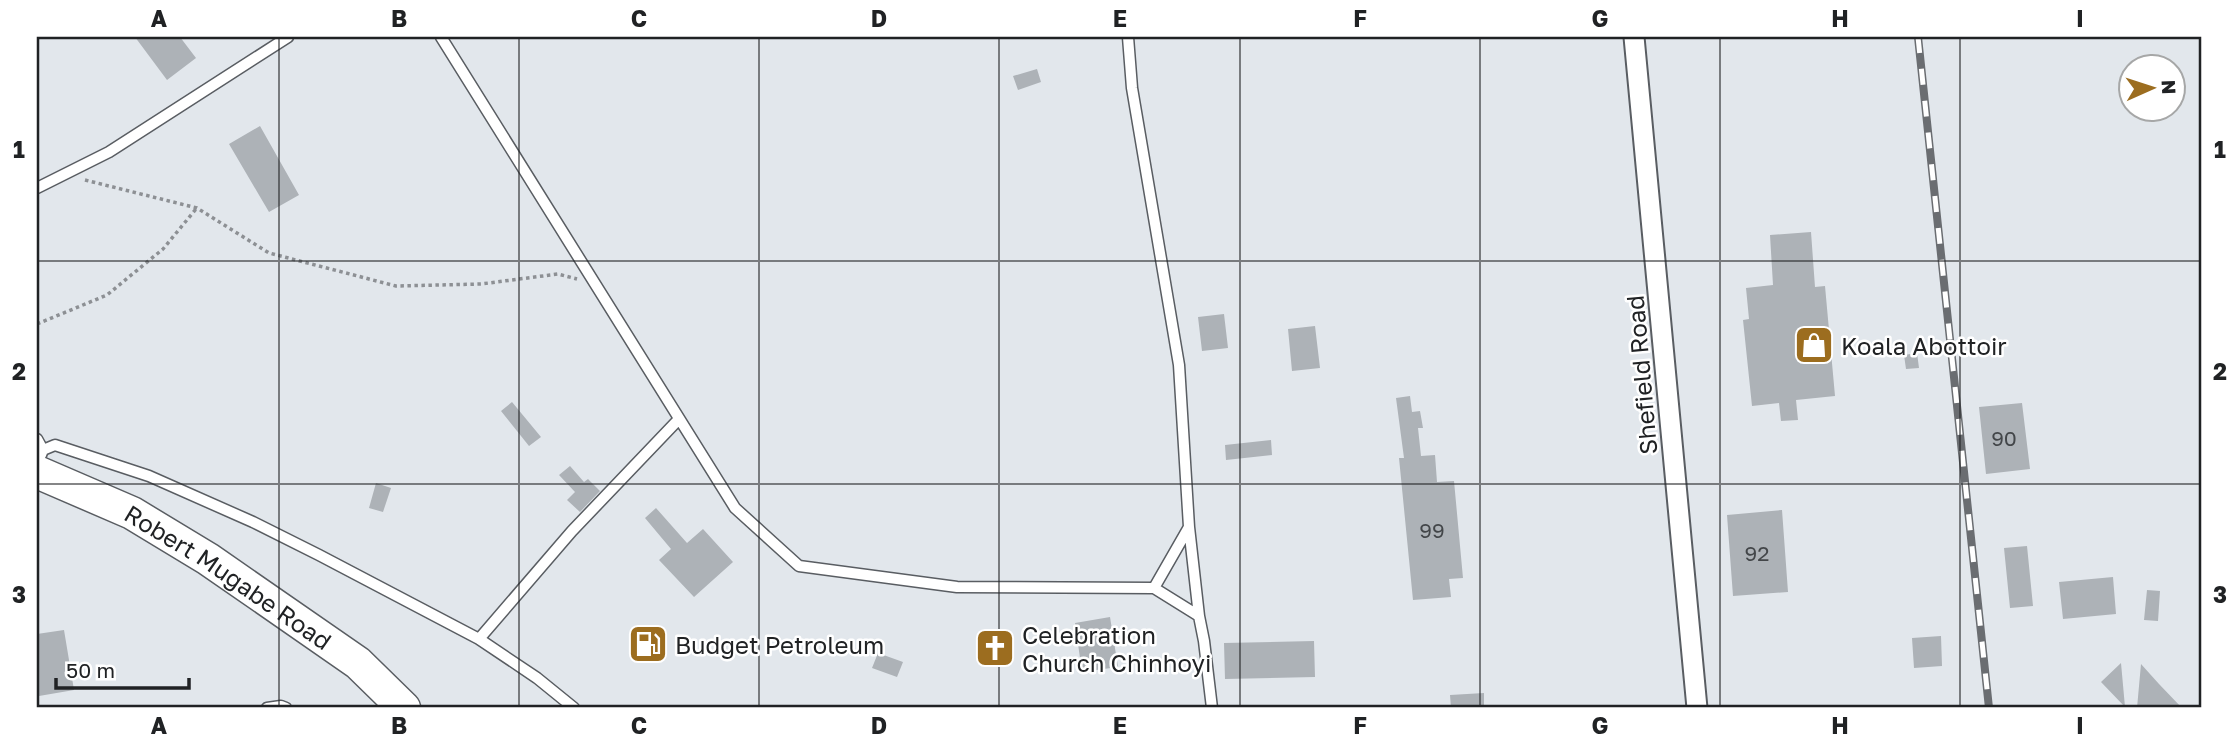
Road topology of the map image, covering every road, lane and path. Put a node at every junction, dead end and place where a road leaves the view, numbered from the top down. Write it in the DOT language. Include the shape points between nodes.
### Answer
graph roads {
  1 [pos="288,37"];
  2 [pos="441,37"];
  3 [pos="1128,37"];
  4 [pos="1634,37"];
  5 [pos="65,174"];
  6 [pos="37,188"];
  7 [pos="197,208"];
  8 [pos="596,285"];
  9 [pos="37,324"];
  10 [pos="679,419"];
  11 [pos="37,439"];
  12 [pos="39,464"];
  13 [pos="1189,527"];
  14 [pos="1154,588"];
  15 [pos="1199,616"];
  16 [pos="479,639"];
  17 [pos="267,708"];
  18 [pos="286,708"];
  19 [pos="404,708"];
  20 [pos="574,708"];
  21 [pos="1212,708"];
  22 [pos="1697,708"];
  1 -- 5 [label="lane" via="109,152"];
  2 -- 8 [label="lane"];
  3 -- 13 [label="lane" via="1132,88 1179,365"];
  4 -- 22 [label="street, Shefield Road"];
  5 -- 6 [label="lane"];
  5 -- 7 [label="path"];
  7 -- 8 [label="path" via="269,253 396,285 481,284 558,274"];
  7 -- 9 [label="path" via="163,249 107,295"];
  8 -- 10 [label="lane"];
  10 -- 14 [label="lane" via="735,508 799,566 957,587"];
  10 -- 16 [label="lane" via="572,531"];
  11 -- 12 [label="lane"];
  12 -- 16 [label="lane" via="55,445 149,476 253,522"];
  12 -- 19 [label="main road, Robert Mugabe Road" via="208,559 358,663"];
  13 -- 14 [label="lane"];
  13 -- 15 [label="lane"];
  14 -- 15 [label="lane"];
  15 -- 21 [label="lane"];
  16 -- 20 [label="lane"];
  17 -- 18 [label="lane"];
}
